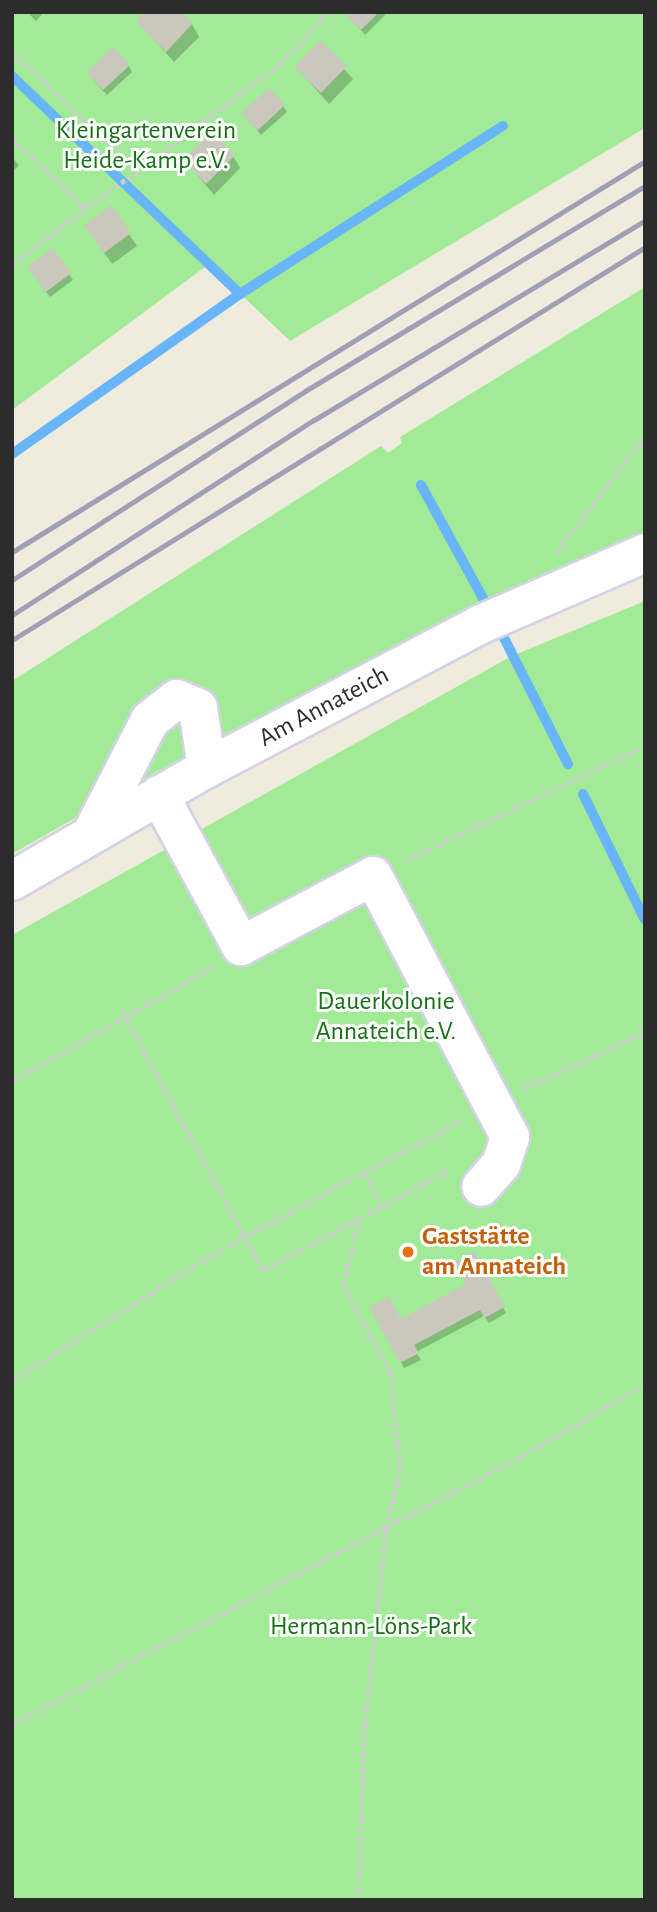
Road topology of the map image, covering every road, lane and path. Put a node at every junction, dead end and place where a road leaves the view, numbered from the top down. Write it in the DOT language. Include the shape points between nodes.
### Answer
graph roads {
  1 [pos="329,12"];
  2 [pos="12,51"];
  3 [pos="12,139"];
  4 [pos="137,171"];
  5 [pos="87,209"];
  6 [pos="12,264"];
  7 [pos="645,436"];
  8 [pos="645,553"];
  9 [pos="552,559"];
  10 [pos="645,746"];
  11 [pos="207,768"];
  12 [pos="159,795"];
  13 [pos="92,833"];
  14 [pos="373,876"];
  15 [pos="12,881"];
  16 [pos="241,946"];
  17 [pos="122,1013"];
  18 [pos="645,1032"];
  19 [pos="12,1081"];
  20 [pos="492,1104"];
  21 [pos="365,1173"];
  22 [pos="468,1177"];
  23 [pos="382,1206"];
  24 [pos="359,1218"];
  25 [pos="246,1238"];
  26 [pos="12,1381"];
  27 [pos="645,1384"];
  28 [pos="386,1529"];
  29 [pos="12,1724"];
  30 [pos="358,1900"];
  1 -- 4 [label="path" via="280,64"];
  2 -- 4 [label="path"];
  3 -- 5 [label="path"];
  4 -- 5 [label="path"];
  5 -- 6 [label="path"];
  7 -- 9 [label="path"];
  8 -- 11 [label="street, Am Annateich" via="479,625"];
  10 -- 14 [label="path"];
  11 -- 12 [label="street, Am Annateich"];
  11 -- 13 [label="street" via="198,708 177,699 150,720"];
  12 -- 13 [label="street, Am Annateich"];
  12 -- 16 [label="street"];
  13 -- 15 [label="street, Am Annateich"];
  14 -- 16 [label="street"];
  14 -- 20 [label="street"];
  16 -- 17 [label="path"];
  17 -- 19 [label="path"];
  17 -- 25 [label="path"];
  18 -- 20 [label="path"];
  20 -- 21 [label="path"];
  20 -- 22 [label="street" via="510,1137 501,1164"];
  21 -- 23 [label="path"];
  21 -- 25 [label="path"];
  22 -- 23 [label="path"];
  23 -- 24 [label="path"];
  24 -- 25 [label="path" via="263,1270"];
  24 -- 28 [label="path" via="343,1285 390,1373 400,1470"];
  25 -- 26 [label="path"];
  27 -- 28 [label="path"];
  28 -- 29 [label="path"];
  28 -- 30 [label="path" via="364,1728"];
}
